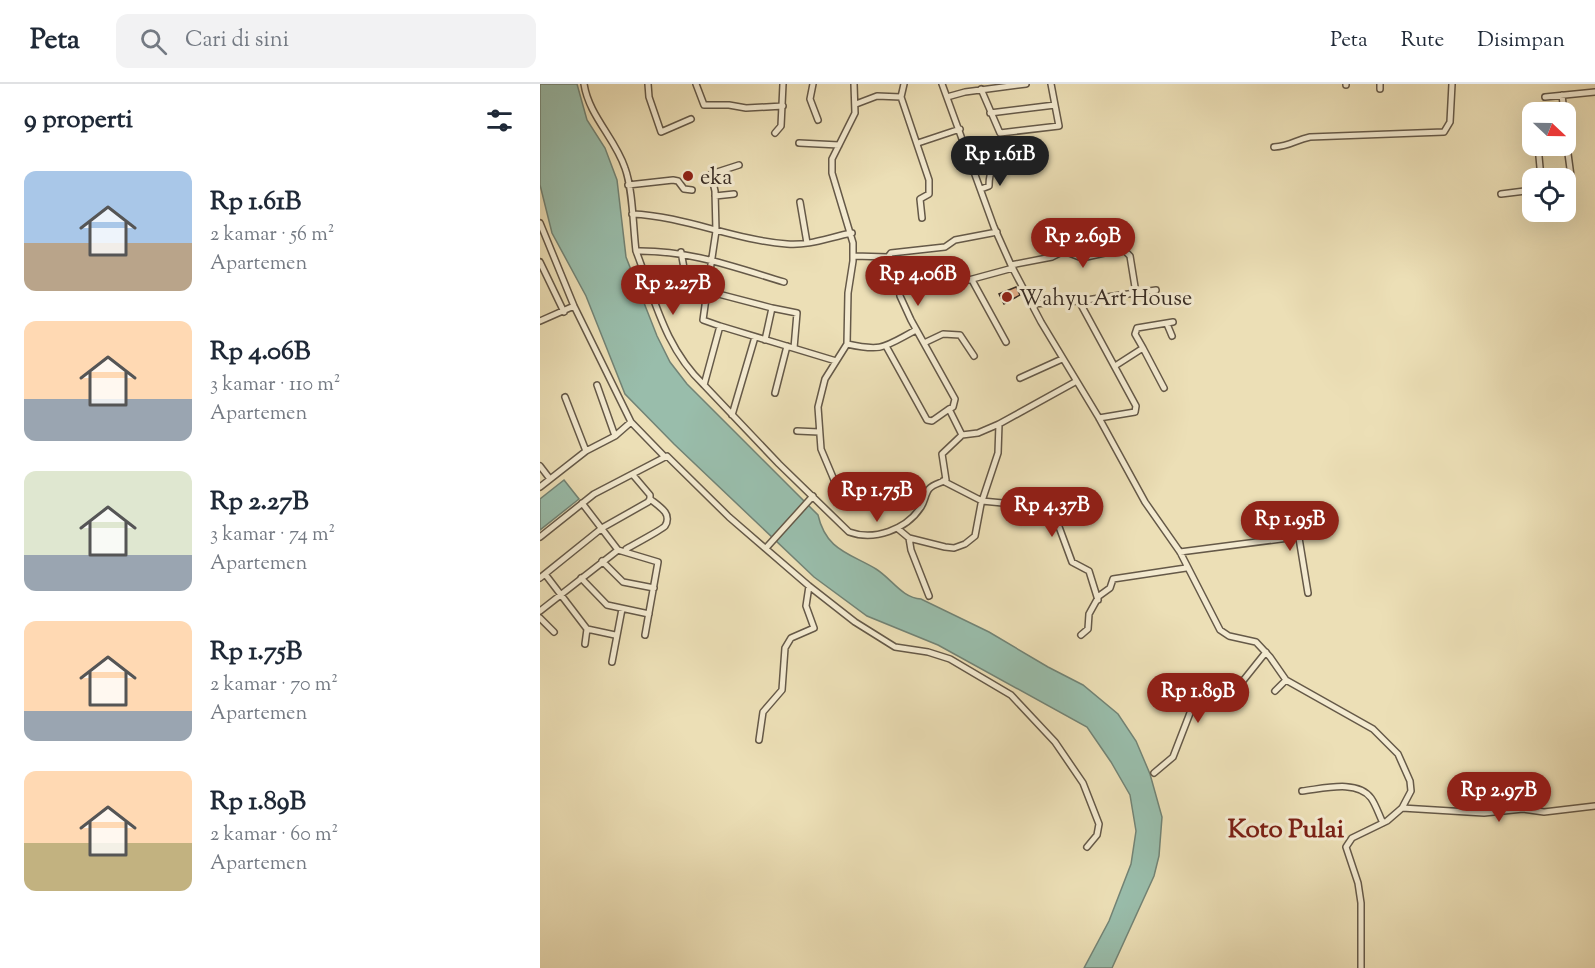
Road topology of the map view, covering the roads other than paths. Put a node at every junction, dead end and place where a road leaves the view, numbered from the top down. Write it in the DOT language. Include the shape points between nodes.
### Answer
graph roads {
  1 [pos="584,84"];
  2 [pos="648,84"];
  3 [pos="696,84"];
  4 [pos="783,84"];
  5 [pos="813,84"];
  6 [pos="854,84"];
  7 [pos="904,84"];
  8 [pos="942,84"];
  9 [pos="1026,84"];
  10 [pos="1051,84"];
  11 [pos="1452,84"];
  12 [pos="1594,84"];
  13 [pos="981,89"];
  14 [pos="1595,93"];
  15 [pos="1562,95"];
  16 [pos="901,97"];
  17 [pos="947,97"];
  18 [pos="1545,97"];
  19 [pos="1563,102"];
  20 [pos="855,104"];
  21 [pos="1055,105"];
  22 [pos="783,106"];
  23 [pos="990,113"];
  24 [pos="691,119"];
  25 [pos="818,120"];
  26 [pos="960,129"];
  27 [pos="775,133"];
  28 [pos="799,143"];
  29 [pos="918,143"];
  30 [pos="839,145"];
  31 [pos="1274,147"];
  32 [pos="1008,160"];
  33 [pos="739,165"];
  34 [pos="628,185"];
  35 [pos="692,189"];
  36 [pos="981,189"];
  37 [pos="1522,191"];
  38 [pos="734,194"];
  39 [pos="1501,194"];
  40 [pos="715,196"];
  41 [pos="800,202"];
  42 [pos="632,214"];
  43 [pos="922,218"];
  44 [pos="540,224"];
  45 [pos="716,231"];
  46 [pos="997,232"];
  47 [pos="543,233"];
  48 [pos="852,233"];
  49 [pos="807,243"];
  50 [pos="636,251"];
  51 [pos="681,252"];
  52 [pos="854,256"];
  53 [pos="888,257"];
  54 [pos="711,261"];
  55 [pos="540,262"];
  56 [pos="1012,267"];
  57 [pos="972,280"];
  58 [pos="784,282"];
  59 [pos="687,284"];
  60 [pos="899,288"];
  61 [pos="1156,290"];
  62 [pos="707,291"];
  63 [pos="1136,293"];
  64 [pos="1079,301"];
  65 [pos="1032,304"];
  66 [pos="574,306"];
  67 [pos="772,308"];
  68 [pos="564,312"];
  69 [pos="540,321"];
  70 [pos="720,326"];
  71 [pos="916,330"];
  72 [pos="1172,336"];
  73 [pos="756,337"];
  74 [pos="765,340"];
  75 [pos="1006,342"];
  76 [pos="847,344"];
  77 [pos="924,344"];
  78 [pos="787,346"];
  79 [pos="886,346"];
  80 [pos="794,348"];
  81 [pos="1143,348"];
  82 [pos="974,356"];
  83 [pos="1062,359"];
  84 [pos="836,361"];
  85 [pos="1115,366"];
  86 [pos="1020,378"];
  87 [pos="1075,382"];
  88 [pos="597,385"];
  89 [pos="704,385"];
  90 [pos="1164,388"];
  91 [pos="775,393"];
  92 [pos="565,397"];
  93 [pos="949,410"];
  94 [pos="732,415"];
  95 [pos="1099,418"];
  96 [pos="631,422"];
  97 [pos="999,424"];
  98 [pos="797,431"];
  99 [pos="819,432"];
  100 [pos="962,435"];
  101 [pos="615,436"];
  102 [pos="586,451"];
  103 [pos="664,456"];
  104 [pos="540,466"];
  105 [pos="633,475"];
  106 [pos="550,479"];
  107 [pos="943,481"];
  108 [pos="540,487"];
  109 [pos="837,487"];
  110 [pos="812,497"];
  111 [pos="650,499"];
  112 [pos="982,501"];
  113 [pos="582,503"];
  114 [pos="602,528"];
  115 [pos="897,528"];
  116 [pos="540,537"];
  117 [pos="909,538"];
  118 [pos="767,547"];
  119 [pos="618,550"];
  120 [pos="626,552"];
  121 [pos="1180,552"];
  122 [pos="602,561"];
  123 [pos="1186,568"];
  124 [pos="542,576"];
  125 [pos="582,578"];
  126 [pos="809,586"];
  127 [pos="654,588"];
  128 [pos="1308,593"];
  129 [pos="559,594"];
  130 [pos="929,596"];
  131 [pos="1098,600"];
  132 [pos="622,609"];
  133 [pos="540,611"];
  134 [pos="649,614"];
  135 [pos="540,618"];
  136 [pos="587,629"];
  137 [pos="554,632"];
  138 [pos="615,634"];
  139 [pos="645,635"];
  140 [pos="1081,635"];
  141 [pos="585,644"];
  142 [pos="1266,652"];
  143 [pos="612,663"];
  144 [pos="1286,680"];
  145 [pos="1275,691"];
  146 [pos="759,741"];
  147 [pos="1154,773"];
  148 [pos="1302,791"];
  149 [pos="1595,806"];
  150 [pos="1401,808"];
  151 [pos="1383,823"];
  152 [pos="1088,847"];
  153 [pos="1361,968"];
  1 -- 34 [label="street" via="597,118 625,168"];
  2 -- 24 [label="street" via="661,132"];
  3 -- 22 [label="street" via="704,105"];
  4 -- 22 [label="street"];
  5 -- 25 [label="street" via="810,99"];
  6 -- 20 [label="street"];
  7 -- 16 [label="street"];
  8 -- 17 [label="street"];
  9 -- 13 [label="street"];
  10 -- 21 [label="street"];
  11 -- 31 [label="street" via="1450,122 1444,132 1310,137 1289,146"];
  12 -- 14 [label="street"];
  13 -- 17 [label="street"];
  13 -- 23 [label="street"];
  14 -- 15 [label="street"];
  15 -- 18 [label="street"];
  15 -- 19 [label="street"];
  16 -- 20 [label="street" via="877,96"];
  16 -- 29 [label="street"];
  17 -- 26 [label="street"];
  20 -- 30 [label="street" via="855,113"];
  21 -- 23 [label="street"];
  21 -- 23 [label="street" via="1059,126 1000,134"];
  22 -- 27 [label="street" via="781,128"];
  26 -- 29 [label="street"];
  26 -- 36 [label="street"];
  28 -- 30 [label="street"];
  29 -- 43 [label="street" via="930,189 920,199"];
  30 -- 48 [label="street" via="832,159 832,173"];
  32 -- 36 [label="street" via="995,163 988,186"];
  33 -- 40 [label="street" via="711,174"];
  34 -- 35 [label="street" via="673,180 684,189"];
  34 -- 42 [label="street"];
  36 -- 46 [label="street"];
  37 -- 39 [label="street"];
  38 -- 40 [label="street"];
  40 -- 45 [label="street"];
  41 -- 49 [label="street"];
  42 -- 45 [label="street" via="654,215"];
  42 -- 50 [label="street"];
  44 -- 47 [label="street"];
  45 -- 49 [label="street" via="787,244"];
  45 -- 54 [label="street"];
  46 -- 53 [label="street" via="960,239 945,247 892,252"];
  46 -- 56 [label="street"];
  47 -- 66 [label="street"];
  48 -- 49 [label="street"];
  48 -- 52 [label="street"];
  50 -- 51 [label="street"];
  50 -- 89 [label="street" via="672,345"];
  51 -- 54 [label="street"];
  51 -- 59 [label="street"];
  52 -- 53 [label="street"];
  52 -- 76 [label="street" via="848,293"];
  53 -- 60 [label="street" via="893,282"];
  54 -- 58 [label="street"];
  54 -- 62 [label="street"];
  55 -- 68 [label="street"];
  56 -- 57 [label="street"];
  56 -- 63 [label="street" via="1064,251 1087,258 1124,249 1130,256"];
  56 -- 65 [label="street"];
  57 -- 60 [label="street" via="936,288"];
  57 -- 75 [label="street"];
  60 -- 71 [label="street"];
  61 -- 63 [label="street"];
  62 -- 67 [label="street"];
  62 -- 70 [label="street" via="703,320"];
  63 -- 64 [label="street"];
  64 -- 65 [label="street"];
  64 -- 85 [label="street"];
  65 -- 83 [label="street"];
  66 -- 68 [label="street"];
  66 -- 96 [label="street"];
  67 -- 74 [label="street"];
  67 -- 80 [label="street" via="797,313"];
  68 -- 69 [label="street"];
  70 -- 73 [label="street"];
  70 -- 89 [label="street"];
  71 -- 77 [label="street"];
  71 -- 79 [label="street"];
  72 -- 81 [label="street" via="1170,323 1135,330"];
  73 -- 74 [label="street"];
  73 -- 94 [label="street"];
  74 -- 78 [label="street"];
  76 -- 79 [label="street" via="871,349"];
  76 -- 84 [label="street"];
  77 -- 82 [label="street" via="943,334 960,335"];
  77 -- 93 [label="street" via="955,399"];
  78 -- 80 [label="street"];
  78 -- 91 [label="street"];
  79 -- 93 [label="street" via="927,420"];
  80 -- 84 [label="street"];
  81 -- 85 [label="street"];
  81 -- 90 [label="street"];
  83 -- 86 [label="street"];
  83 -- 87 [label="street"];
  84 -- 99 [label="street" via="820,393"];
  85 -- 95 [label="street" via="1136,409"];
  87 -- 95 [label="street"];
  87 -- 97 [label="street"];
  88 -- 101 [label="street"];
  89 -- 94 [label="street"];
  92 -- 102 [label="street"];
  93 -- 100 [label="street"];
  94 -- 110 [label="street"];
  95 -- 121 [label="street" via="1145,502"];
  96 -- 101 [label="street"];
  96 -- 103 [label="street"];
  97 -- 100 [label="street"];
  97 -- 112 [label="street" via="998,453"];
  98 -- 99 [label="street"];
  99 -- 109 [label="street" via="821,449"];
  100 -- 107 [label="street" via="942,454 947,477"];
  101 -- 102 [label="street"];
  102 -- 106 [label="street"];
  103 -- 105 [label="street"];
  103 -- 118 [label="street"];
  104 -- 106 [label="street"];
  105 -- 111 [label="street"];
  105 -- 113 [label="street"];
  106 -- 108 [label="street"];
  107 -- 112 [label="street"];
  107 -- 115 [label="street" via="930,488 916,514"];
  110 -- 115 [label="street" via="849,532 871,536"];
  110 -- 118 [label="street"];
  111 -- 114 [label="street"];
  111 -- 120 [label="street" via="666,513 666,525"];
  112 -- 117 [label="street" via="978,532 965,544 954,548"];
  112 -- 131 [label="street" via="1013,504 1055,516 1071,560 1089,571"];
  113 -- 114 [label="street"];
  113 -- 116 [label="street"];
  114 -- 119 [label="street"];
  114 -- 124 [label="street"];
  115 -- 117 [label="street"];
  117 -- 130 [label="street"];
  118 -- 126 [label="street"];
  119 -- 120 [label="street"];
  119 -- 122 [label="street"];
  120 -- 127 [label="street" via="657,560"];
  121 -- 123 [label="street"];
  121 -- 128 [label="street" via="1296,537"];
  122 -- 125 [label="street"];
  122 -- 127 [label="street" via="623,582"];
  123 -- 131 [label="street" via="1114,579"];
  123 -- 142 [label="street" via="1220,630 1256,642"];
  124 -- 129 [label="street"];
  125 -- 129 [label="street"];
  125 -- 132 [label="street" via="607,605"];
  126 -- 146 [label="street" via="806,606 813,628 791,638 785,648 782,690 763,712"];
  126 -- 152 [label="street" via="895,647 950,659 1011,695 1055,742 1083,783 1099,824"];
  127 -- 134 [label="street"];
  129 -- 133 [label="street"];
  129 -- 136 [label="street"];
  131 -- 140 [label="street" via="1089,614 1088,629"];
  132 -- 134 [label="street"];
  132 -- 138 [label="street"];
  134 -- 139 [label="street"];
  135 -- 137 [label="street"];
  136 -- 138 [label="street"];
  136 -- 141 [label="street"];
  138 -- 143 [label="street"];
  142 -- 144 [label="street"];
  142 -- 147 [label="street" via="1230,698 1190,712 1173,756"];
  144 -- 145 [label="street"];
  144 -- 150 [label="street" via="1383,737 1398,754 1411,786"];
  148 -- 151 [label="street" via="1358,789 1372,799"];
  149 -- 150 [label="street" via="1484,813"];
  150 -- 151 [label="street"];
  151 -- 153 [label="street" via="1348,841 1346,847 1361,903"];
}
